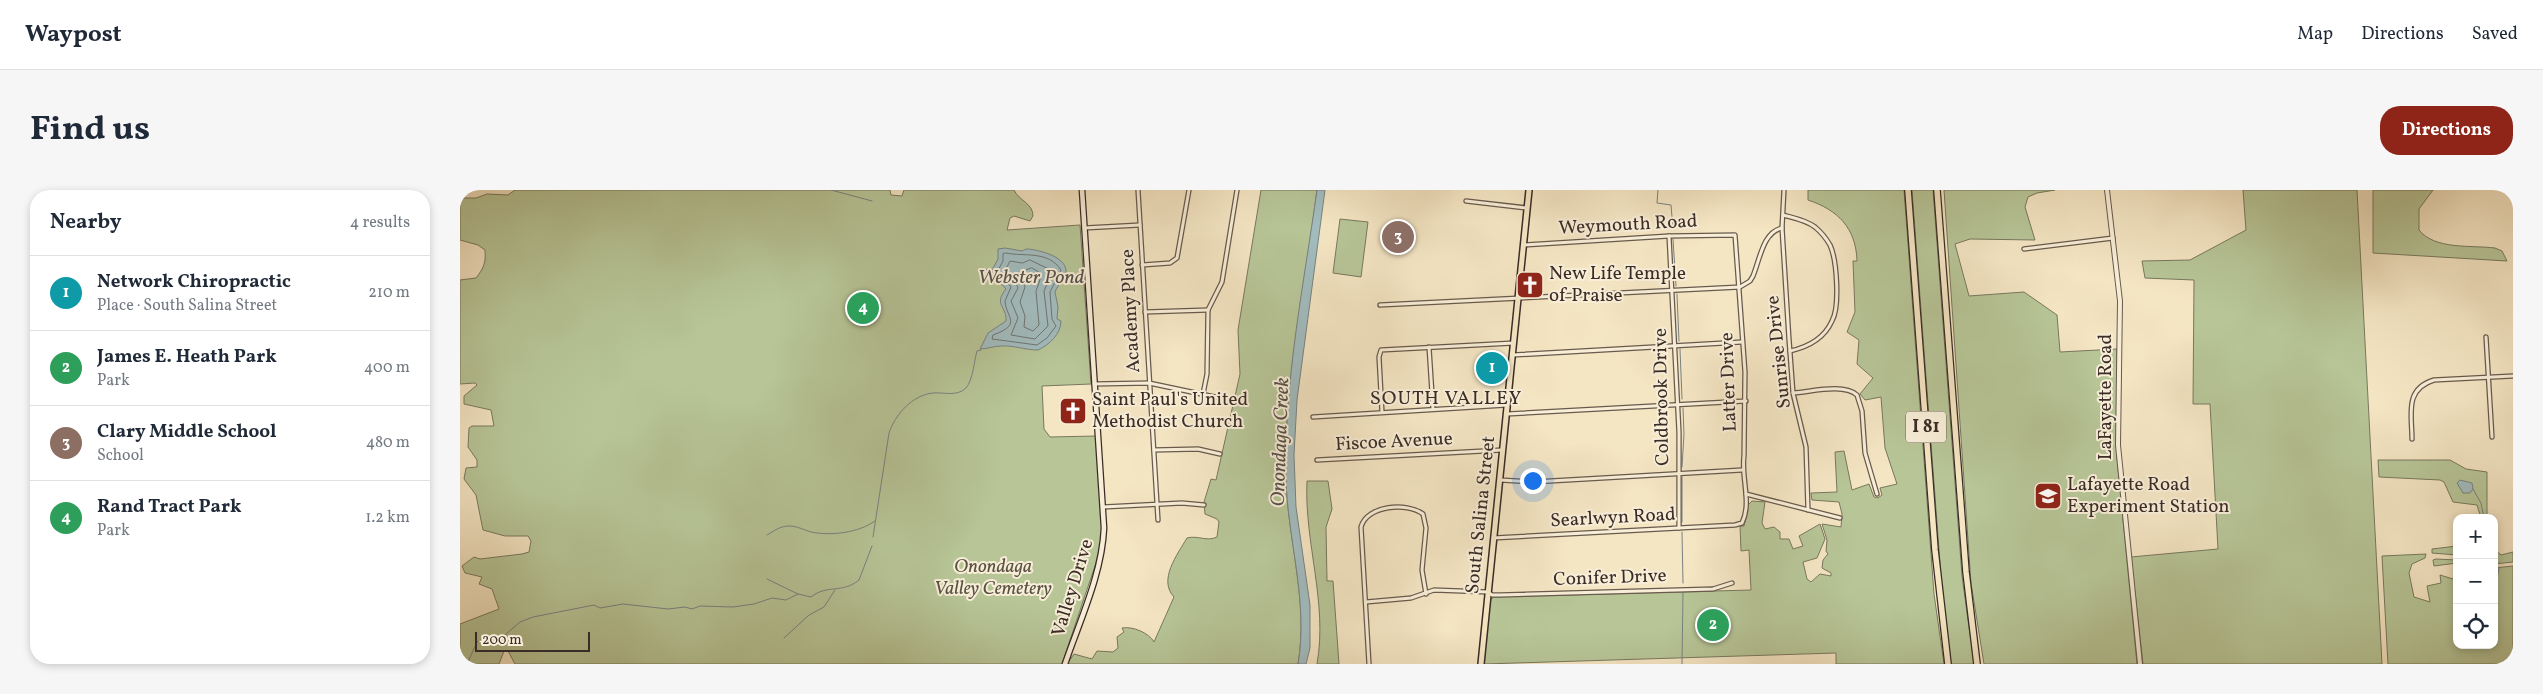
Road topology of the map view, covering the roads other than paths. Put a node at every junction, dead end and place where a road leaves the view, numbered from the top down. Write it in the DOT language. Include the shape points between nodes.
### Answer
graph roads {
  1 [pos="1082,190"];
  2 [pos="1138,190"];
  3 [pos="1189,190"];
  4 [pos="1237,190"];
  5 [pos="1529,190"];
  6 [pos="1784,190"];
  7 [pos="1908,190"];
  8 [pos="1937,190"];
  9 [pos="2107,190"];
  10 [pos="1466,201"];
  11 [pos="1528,208"];
  12 [pos="1783,215"];
  13 [pos="1140,225"];
  14 [pos="1084,228"];
  15 [pos="1782,228"];
  16 [pos="1733,234"];
  17 [pos="1669,236"];
  18 [pos="2113,238"];
  19 [pos="1524,245"];
  20 [pos="2024,249"];
  21 [pos="1142,265"];
  22 [pos="1740,287"];
  23 [pos="1673,291"];
  24 [pos="1518,299"];
  25 [pos="1380,306"];
  26 [pos="1208,310"];
  27 [pos="1145,312"];
  28 [pos="2486,337"];
  29 [pos="1514,342"];
  30 [pos="1742,342"];
  31 [pos="1676,346"];
  32 [pos="1429,347"];
  33 [pos="1790,351"];
  34 [pos="1513,355"];
  35 [pos="2513,376"];
  36 [pos="2488,377"];
  37 [pos="1149,382"];
  38 [pos="1094,384"];
  39 [pos="1794,393"];
  40 [pos="1203,394"];
  41 [pos="1746,400"];
  42 [pos="1234,401"];
  43 [pos="1678,404"];
  44 [pos="1507,405"];
  45 [pos="1432,409"];
  46 [pos="1382,412"];
  47 [pos="1506,414"];
  48 [pos="1313,416"];
  49 [pos="2492,437"];
  50 [pos="2412,440"];
  51 [pos="1154,450"];
  52 [pos="1502,450"];
  53 [pos="1220,454"];
  54 [pos="1317,460"];
  55 [pos="1742,470"];
  56 [pos="1678,474"];
  57 [pos="1500,480"];
  58 [pos="1746,494"];
  59 [pos="1878,494"];
  60 [pos="1157,503"];
  61 [pos="1204,504"];
  62 [pos="1103,507"];
  63 [pos="1808,510"];
  64 [pos="1840,518"];
  65 [pos="1158,520"];
  66 [pos="1735,526"];
  67 [pos="1679,528"];
  68 [pos="1493,538"];
  69 [pos="1732,583"];
  70 [pos="1488,592"];
  71 [pos="1426,594"];
  72 [pos="1366,602"];
  73 [pos="1065,664"];
  74 [pos="1369,664"];
  75 [pos="1481,664"];
  76 [pos="1948,664"];
  77 [pos="1977,664"];
  78 [pos="2140,664"];
  1 -- 14 [label="main road, Valley Drive"];
  2 -- 13 [label="street, Academy Place"];
  3 -- 21 [label="street" via="1177,258 1170,263"];
  4 -- 26 [label="street" via="1222,282"];
  5 -- 11 [label="main road, South Salina Street"];
  6 -- 12 [label="street, Sunrise Drive"];
  7 -- 76 [label="highway, I 81" via="1936,560"];
  8 -- 77 [label="highway, I 81" via="1967,587"];
  9 -- 18 [label="street, LaFayette Road"];
  10 -- 11 [label="street"];
  11 -- 19 [label="main road, South Salina Street"];
  12 -- 15 [label="street, Sunrise Drive"];
  12 -- 33 [label="street" via="1810,223 1823,235 1832,254 1835,278 1836,307 1832,323 1817,340"];
  13 -- 14 [label="street"];
  13 -- 21 [label="street, Academy Place"];
  14 -- 38 [label="main road, Valley Drive"];
  15 -- 22 [label="street" via="1770,233 1753,276"];
  15 -- 33 [label="street, Sunrise Drive"];
  16 -- 17 [label="street, Weymouth Road"];
  16 -- 22 [label="street, Latter Drive" via="1737,239"];
  17 -- 19 [label="street, Weymouth Road"];
  17 -- 23 [label="street, Coldbrook Drive"];
  18 -- 20 [label="street"];
  18 -- 78 [label="street, LaFayette Road" via="2120,301 2118,446"];
  19 -- 24 [label="main road, South Salina Street"];
  21 -- 27 [label="street, Academy Place"];
  22 -- 23 [label="street"];
  22 -- 30 [label="street, Latter Drive"];
  23 -- 24 [label="street"];
  23 -- 31 [label="street, Coldbrook Drive"];
  24 -- 25 [label="street"];
  24 -- 29 [label="main road, South Salina Street"];
  26 -- 27 [label="street"];
  26 -- 40 [label="street" via="1208,374"];
  27 -- 37 [label="street, Academy Place"];
  28 -- 36 [label="street"];
  29 -- 32 [label="street"];
  29 -- 34 [label="main road, South Salina Street"];
  30 -- 31 [label="street"];
  30 -- 41 [label="street, Latter Drive"];
  31 -- 34 [label="street"];
  31 -- 43 [label="street, Coldbrook Drive"];
  32 -- 45 [label="street"];
  32 -- 46 [label="street" via="1381,350"];
  33 -- 39 [label="street, Sunrise Drive"];
  34 -- 44 [label="main road, South Salina Street"];
  35 -- 36 [label="street"];
  36 -- 49 [label="street"];
  36 -- 50 [label="street" via="2423,383 2411,400"];
  37 -- 38 [label="street"];
  37 -- 40 [label="street"];
  37 -- 51 [label="street, Academy Place"];
  38 -- 62 [label="main road, Valley Drive"];
  39 -- 59 [label="street" via="1848,390 1857,395 1862,411 1865,453"];
  39 -- 63 [label="street, Sunrise Drive" via="1806,447"];
  40 -- 42 [label="street"];
  41 -- 43 [label="street"];
  41 -- 55 [label="street, Latter Drive"];
  43 -- 47 [label="street"];
  43 -- 56 [label="street, Coldbrook Drive"];
  44 -- 45 [label="street"];
  44 -- 47 [label="main road, South Salina Street"];
  45 -- 46 [label="street"];
  46 -- 48 [label="street"];
  47 -- 52 [label="main road, South Salina Street"];
  51 -- 53 [label="street" via="1198,449"];
  51 -- 60 [label="street, Academy Place"];
  52 -- 54 [label="street, Fiscoe Avenue"];
  52 -- 57 [label="main road, South Salina Street"];
  55 -- 56 [label="street"];
  55 -- 58 [label="street, Latter Drive"];
  56 -- 57 [label="street" via="1533,482"];
  56 -- 67 [label="street, Coldbrook Drive"];
  57 -- 68 [label="main road, South Salina Street"];
  58 -- 63 [label="street"];
  58 -- 66 [label="street, Latter Drive" via="1744,518"];
  60 -- 61 [label="street"];
  60 -- 62 [label="street"];
  60 -- 65 [label="street, Academy Place"];
  62 -- 73 [label="main road, Valley Drive" via="1102,551"];
  63 -- 64 [label="street"];
  66 -- 67 [label="street, Searlwyn Road"];
  67 -- 68 [label="street, Searlwyn Road"];
  68 -- 70 [label="main road, South Salina Street"];
  69 -- 70 [label="street, Conifer Drive" via="1713,588 1500,595"];
  70 -- 71 [label="street, Conifer Drive" via="1449,589"];
  70 -- 75 [label="main road, South Salina Street"];
  71 -- 72 [label="street, Conifer Drive"];
  71 -- 72 [label="street" via="1422,570 1426,528 1423,514 1416,510 1382,508 1369,514 1361,527"];
  72 -- 74 [label="street"];
}
